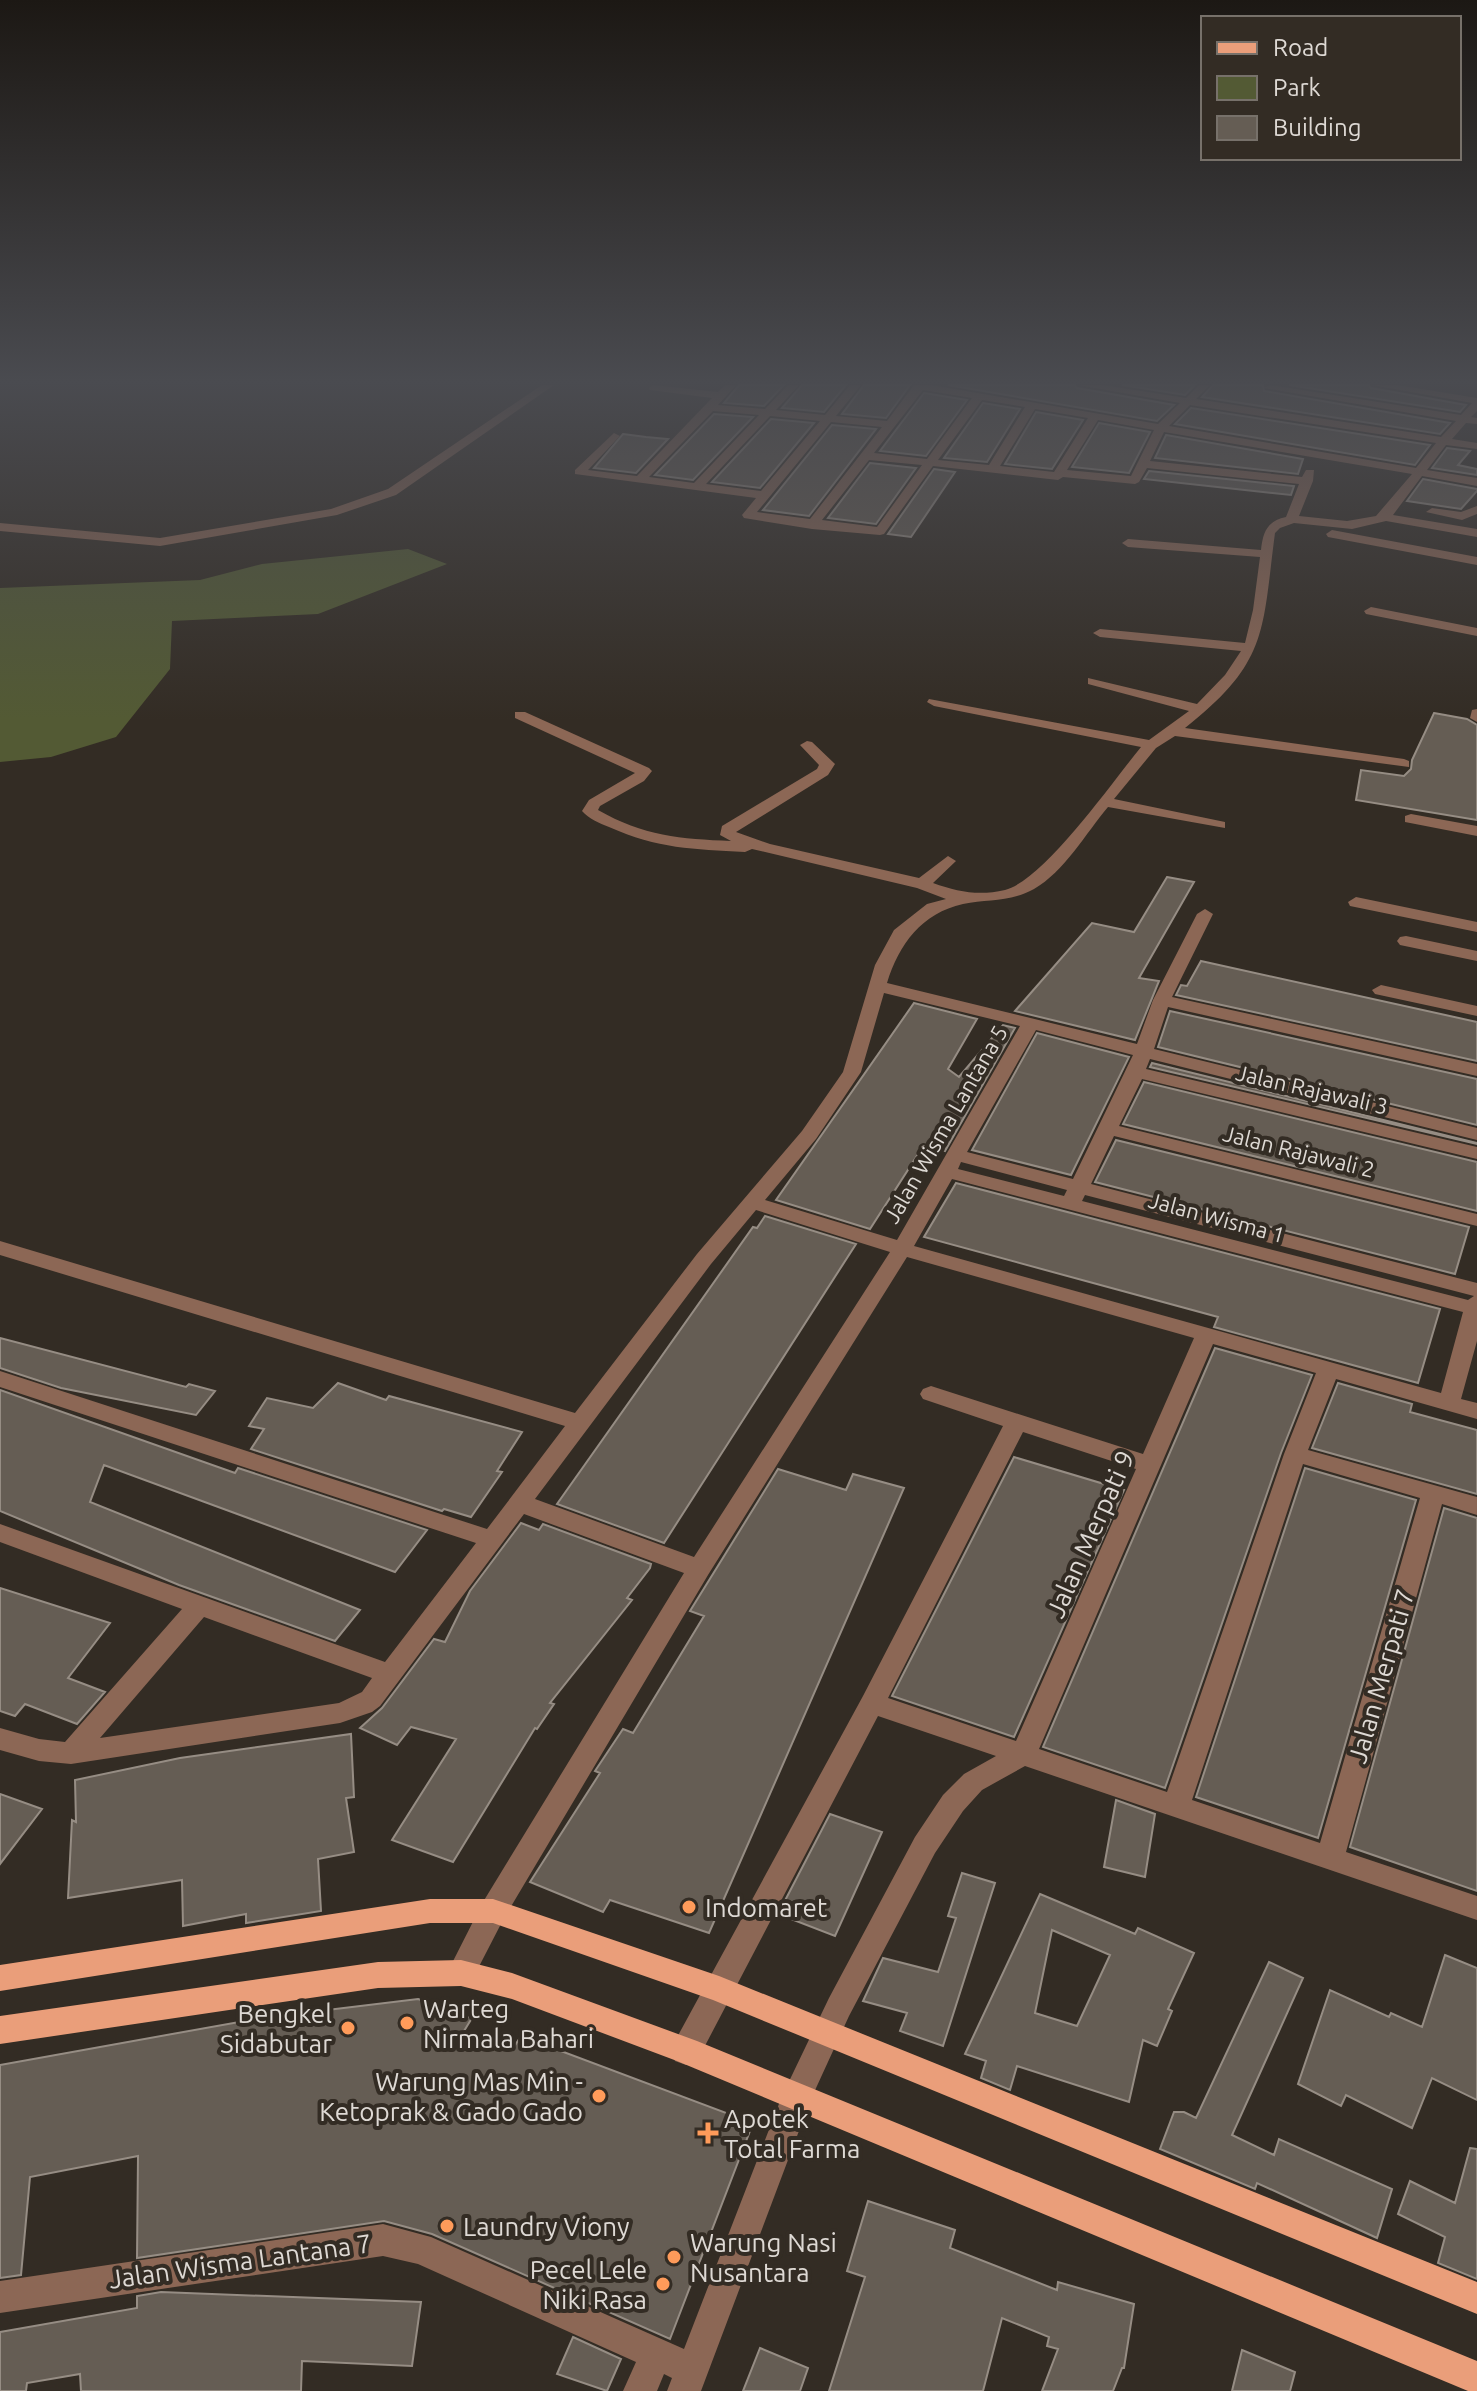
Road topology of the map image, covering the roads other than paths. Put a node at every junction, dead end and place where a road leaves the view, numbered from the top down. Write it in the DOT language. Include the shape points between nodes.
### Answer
graph roads {
  1 [pos="378,497"];
  2 [pos="761,497"];
  3 [pos="834,497"];
  4 [pos="906,497"];
  5 [pos="1298,497"];
  6 [pos="1400,497"];
  7 [pos="1477,510"];
  8 [pos="1425,511"];
  9 [pos="1385,517"];
  10 [pos="1284,522"];
  11 [pos="812,525"];
  12 [pos="0,527"];
  13 [pos="1477,533"];
  14 [pos="1128,543"];
  15 [pos="1265,554"];
  16 [pos="1477,561"];
  17 [pos="1371,611"];
  18 [pos="1477,632"];
  19 [pos="1100,633"];
  20 [pos="1250,648"];
  21 [pos="1093,681"];
  22 [pos="934,702"];
  23 [pos="1200,709"];
  24 [pos="520,715"];
  25 [pos="1174,731"];
  26 [pos="807,745"];
  27 [pos="1151,745"];
  28 [pos="1404,764"];
  29 [pos="1104,802"];
  30 [pos="1411,819"];
  31 [pos="1219,825"];
  32 [pos="1477,831"];
  33 [pos="765,848"];
  34 [pos="948,861"];
  35 [pos="922,884"];
  36 [pos="962,899"];
  37 [pos="1356,902"];
  38 [pos="1205,914"];
  39 [pos="1477,927"];
  40 [pos="1406,941"];
  41 [pos="1477,956"];
  42 [pos="878,986"];
  43 [pos="1381,990"];
  44 [pos="1162,1000"];
  45 [pos="1477,1011"];
  46 [pos="1031,1023"];
  47 [pos="1146,1052"];
  48 [pos="1477,1070"];
  49 [pos="1136,1072"];
  50 [pos="1109,1129"];
  51 [pos="1477,1134"];
  52 [pos="1477,1153"];
  53 [pos="951,1163"];
  54 [pos="1075,1195"];
  55 [pos="751,1202"];
  56 [pos="1477,1220"];
  57 [pos="0,1248"];
  58 [pos="902,1249"];
  59 [pos="1476,1302"];
  60 [pos="1206,1335"];
  61 [pos="1329,1369"];
  62 [pos="0,1379"];
  63 [pos="931,1394"];
  64 [pos="1449,1403"];
  65 [pos="1477,1411"];
  66 [pos="578,1422"];
  67 [pos="1016,1423"];
  68 [pos="1295,1454"];
  69 [pos="1138,1461"];
  70 [pos="1433,1493"];
  71 [pos="518,1502"];
  72 [pos="1477,1506"];
  73 [pos="0,1533"];
  74 [pos="491,1539"];
  75 [pos="699,1569"];
  76 [pos="200,1605"];
  77 [pos="392,1675"];
  78 [pos="872,1703"];
  79 [pos="0,1739"];
  80 [pos="71,1753"];
  81 [pos="1023,1754"];
  82 [pos="1176,1806"];
  83 [pos="1330,1858"];
  84 [pos="1477,1908"];
  85 [pos="493,1911"];
  86 [pos="461,1973"];
  87 [pos="0,1978"];
  88 [pos="719,1989"];
  89 [pos="0,2030"];
  90 [pos="825,2034"];
  91 [pos="686,2051"];
  92 [pos="797,2096"];
  93 [pos="0,2297"];
  94 [pos="1477,2298"];
  95 [pos="656,2355"];
  96 [pos="1477,2378"];
  97 [pos="689,2381"];
  98 [pos="640,2391"];
  1 -- 12 [label="street" via="333,512 160,542"];
  2 -- 11 [label="street" via="748,515"];
  3 -- 11 [label="street"];
  4 -- 11 [label="street" via="880,531"];
  5 -- 10 [label="street"];
  6 -- 9 [label="street"];
  7 -- 8 [label="street" via="1462,516"];
  9 -- 10 [label="street" via="1345,525"];
  9 -- 13 [label="street"];
  10 -- 15 [label="street" via="1270,529"];
  10 -- 16 [label="street"];
  14 -- 15 [label="street"];
  15 -- 20 [label="street"];
  17 -- 18 [label="street"];
  19 -- 20 [label="street"];
  20 -- 23 [label="street"];
  21 -- 23 [label="street"];
  22 -- 27 [label="street"];
  23 -- 25 [label="street"];
  24 -- 33 [label="street" via="644,771 594,803 590,811 595,815 669,843"];
  25 -- 27 [label="street"];
  25 -- 28 [label="street"];
  26 -- 33 [label="street" via="827,764 823,772 727,831"];
  27 -- 29 [label="street"];
  29 -- 31 [label="street"];
  29 -- 36 [label="street" via="1031,884 1010,894"];
  30 -- 32 [label="street"];
  33 -- 35 [label="street"];
  34 -- 35 [label="street"];
  35 -- 36 [label="street"];
  36 -- 42 [label="street" via="933,908 900,934"];
  37 -- 39 [label="street"];
  38 -- 44 [label="street"];
  40 -- 41 [label="street"];
  42 -- 46 [label="street"];
  42 -- 55 [label="street" via="852,1072 809,1135"];
  43 -- 45 [label="street"];
  44 -- 47 [label="street"];
  44 -- 48 [label="street"];
  46 -- 47 [label="street"];
  46 -- 53 [label="street, Jalan Wisma Lantana 5"];
  47 -- 49 [label="street"];
  47 -- 51 [label="street"];
  49 -- 50 [label="street"];
  49 -- 52 [label="street, Jalan Rajawali 3"];
  50 -- 54 [label="street"];
  50 -- 56 [label="street, Jalan Rajawali 2"];
  53 -- 54 [label="street, Jalan Wisma 1"];
  53 -- 58 [label="street, Jalan Wisma Lantana 5"];
  54 -- 59 [label="street, Jalan Wisma 1"];
  55 -- 58 [label="street"];
  55 -- 66 [label="street"];
  57 -- 66 [label="street"];
  58 -- 60 [label="street"];
  58 -- 75 [label="street, Jalan Wisma Lantana 5"];
  59 -- 64 [label="street"];
  60 -- 61 [label="street"];
  60 -- 81 [label="street, Jalan Merpati 9"];
  61 -- 64 [label="street"];
  61 -- 68 [label="street"];
  62 -- 74 [label="street"];
  63 -- 67 [label="street"];
  64 -- 65 [label="street"];
  66 -- 71 [label="street"];
  67 -- 69 [label="street"];
  67 -- 78 [label="street"];
  68 -- 70 [label="street"];
  68 -- 82 [label="street"];
  70 -- 72 [label="street"];
  70 -- 83 [label="street, Jalan Merpati 7"];
  71 -- 74 [label="street"];
  71 -- 75 [label="street"];
  73 -- 76 [label="street"];
  74 -- 77 [label="street"];
  75 -- 85 [label="street, Jalan Wisma Lantana 5"];
  76 -- 77 [label="street"];
  76 -- 80 [label="street"];
  77 -- 80 [label="street" via="363,1705 340,1713"];
  78 -- 81 [label="street"];
  78 -- 88 [label="street"];
  79 -- 80 [label="street"];
  81 -- 82 [label="street"];
  81 -- 90 [label="street" via="973,1782 953,1803 925,1845"];
  82 -- 83 [label="street"];
  83 -- 84 [label="street"];
  85 -- 86 [label="street, Jalan Wisma Lantana 5"];
  85 -- 87 [label="main road" via="430,1911"];
  85 -- 88 [label="main road"];
  86 -- 89 [label="main road" via="378,1975"];
  86 -- 91 [label="main road" via="512,1986"];
  88 -- 90 [label="main road"];
  88 -- 91 [label="street"];
  90 -- 92 [label="street"];
  90 -- 94 [label="main road"];
  91 -- 92 [label="main road"];
  92 -- 96 [label="main road"];
  92 -- 97 [label="street"];
  93 -- 95 [label="street, Jalan Wisma Lantana 7" via="395,2241"];
  95 -- 97 [label="street, Jalan Wisma Lantana 7"];
  95 -- 98 [label="street"];
}
